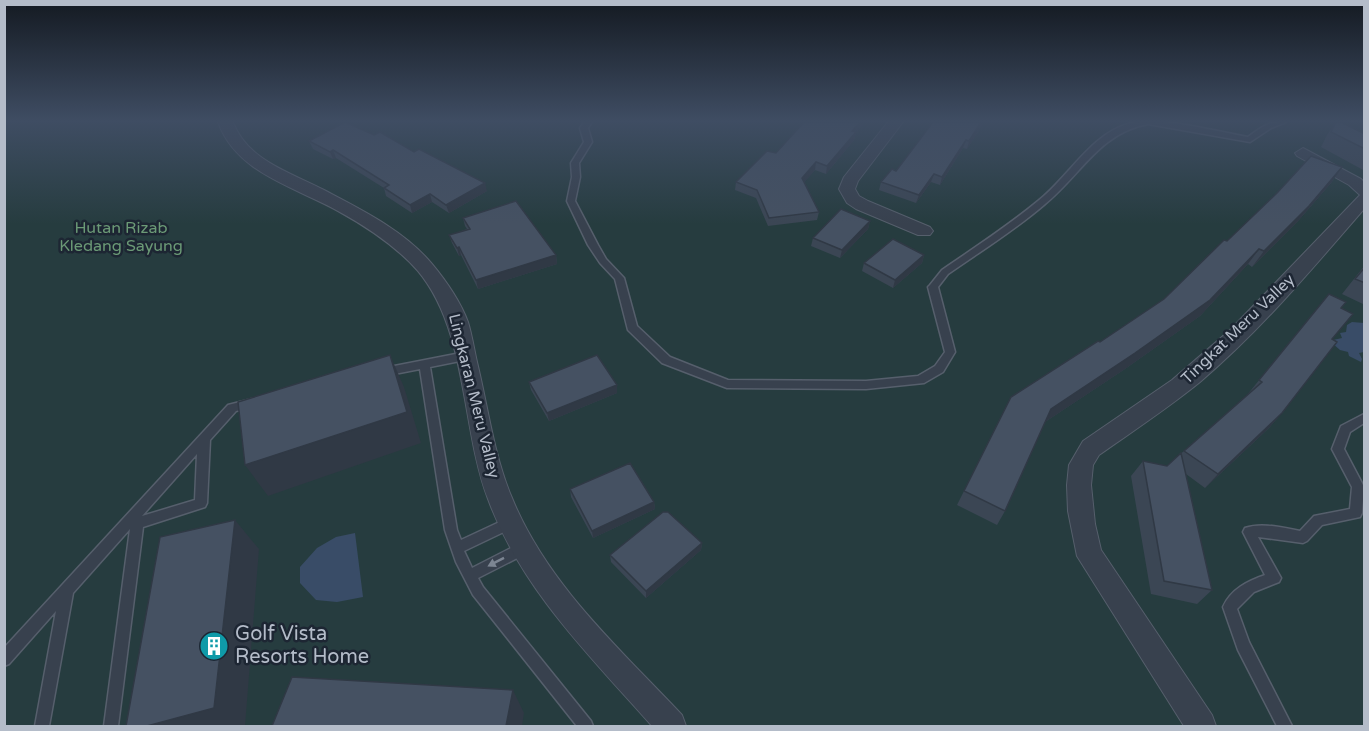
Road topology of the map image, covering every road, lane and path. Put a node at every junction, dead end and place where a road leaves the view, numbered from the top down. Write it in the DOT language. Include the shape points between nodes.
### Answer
graph roads {
  1 [pos="248,156"];
  2 [pos="579,156"];
  3 [pos="869,156"];
  4 [pos="1087,156"];
  5 [pos="1309,156"];
  6 [pos="1365,191"];
  7 [pos="1365,199"];
  8 [pos="924,231"];
  9 [pos="466,356"];
  10 [pos="425,366"];
  11 [pos="368,376"];
  12 [pos="266,400"];
  13 [pos="1365,418"];
  14 [pos="204,437"];
  15 [pos="133,522"];
  16 [pos="510,523"];
  17 [pos="457,548"];
  18 [pos="524,549"];
  19 [pos="469,576"];
  20 [pos="68,589"];
  21 [pos="4,659"];
  22 [pos="42,726"];
  23 [pos="111,726"];
  24 [pos="586,726"];
  25 [pos="671,726"];
  26 [pos="1201,726"];
  27 [pos="1285,726"];
  1 -- 9 [label="street, Lingkaran Meru Valley" via="377,226 412,252 451,304"];
  2 -- 4 [label="lane" via="571,201 592,245 619,278 632,327 666,360 727,384 866,386 920,380 939,369 950,352 933,287 945,272 1045,201"];
  3 -- 8 [label="street" via="850,180 847,189 853,199"];
  5 -- 6 [label="street"];
  7 -- 26 [label="street, Tingkat Meru Valley" via="1283,288 1192,376 1091,448 1081,465 1083,540 1090,556"];
  9 -- 10 [label="lane"];
  9 -- 16 [label="street, Lingkaran Meru Valley" via="490,471"];
  10 -- 11 [label="lane"];
  10 -- 17 [label="lane"];
  12 -- 14 [label="lane" via="232,408"];
  13 -- 27 [label="lane" via="1345,429 1338,449 1358,487 1356,513 1318,520 1303,537 1249,532 1274,578 1249,587 1230,607 1243,645"];
  14 -- 15 [label="lane"];
  14 -- 15 [label="lane" via="201,503"];
  15 -- 20 [label="lane"];
  15 -- 23 [label="lane"];
  16 -- 17 [label="lane"];
  16 -- 18 [label="street, Lingkaran Meru Valley"];
  17 -- 19 [label="lane"];
  18 -- 19 [label="lane, one-way"];
  18 -- 25 [label="street, Lingkaran Meru Valley" via="557,599"];
  19 -- 24 [label="lane"];
  20 -- 21 [label="lane"];
  20 -- 22 [label="lane"];
}
